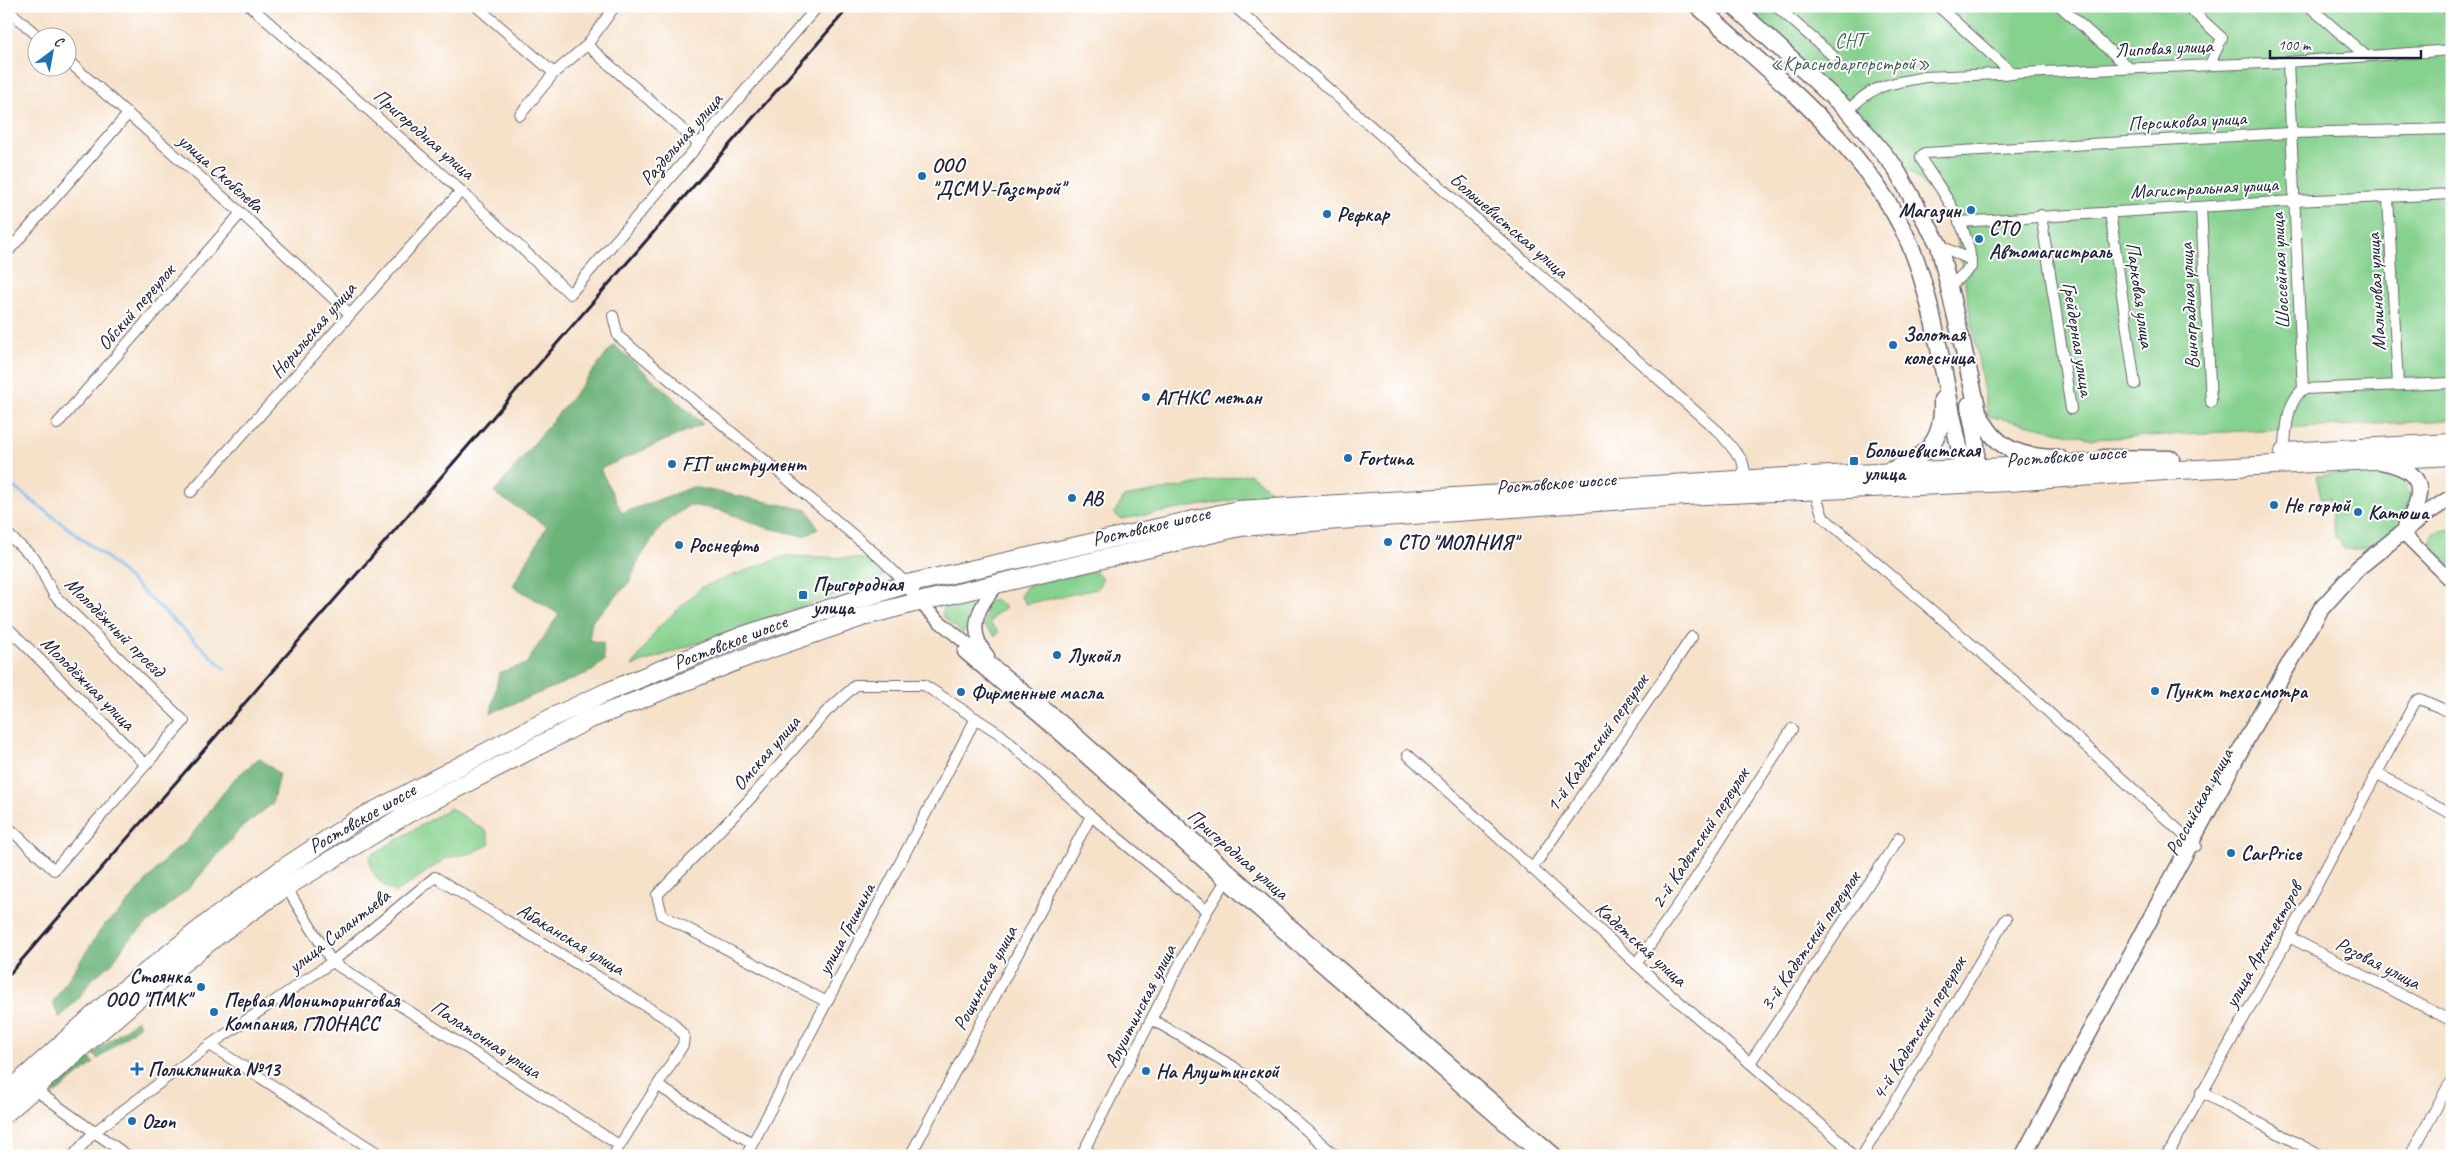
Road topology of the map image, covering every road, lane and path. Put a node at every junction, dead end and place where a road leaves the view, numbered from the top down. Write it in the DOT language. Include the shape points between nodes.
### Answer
graph roads {
  1 [pos="250,6"];
  2 [pos="476,6"];
  3 [pos="615,6"];
  4 [pos="818,6"];
  5 [pos="1234,6"];
  6 [pos="1698,6"];
  7 [pos="1734,6"];
  8 [pos="1776,6"];
  9 [pos="1938,6"];
  10 [pos="2060,6"];
  11 [pos="2187,6"];
  12 [pos="2309,6"];
  13 [pos="2444,6"];
  14 [pos="7,8"];
  15 [pos="2452,13"];
  16 [pos="29,28"];
  17 [pos="587,45"];
  18 [pos="2452,50"];
  19 [pos="1833,56"];
  20 [pos="2366,56"];
  21 [pos="2288,62"];
  22 [pos="2210,64"];
  23 [pos="2128,67"];
  24 [pos="78,70"];
  25 [pos="554,74"];
  26 [pos="2013,74"];
  27 [pos="1848,111"];
  28 [pos="128,114"];
  29 [pos="520,115"];
  30 [pos="2452,129"];
  31 [pos="2290,133"];
  32 [pos="699,144"];
  33 [pos="461,191"];
  34 [pos="2452,194"];
  35 [pos="2388,198"];
  36 [pos="2294,200"];
  37 [pos="2201,207"];
  38 [pos="2110,212"];
  39 [pos="241,213"];
  40 [pos="2041,215"];
  41 [pos="1959,222"];
  42 [pos="1939,245"];
  43 [pos="6,254"];
  44 [pos="1971,260"];
  45 [pos="1950,286"];
  46 [pos="570,294"];
  47 [pos="1954,304"];
  48 [pos="349,313"];
  49 [pos="613,316"];
  50 [pos="1941,368"];
  51 [pos="2452,383"];
  52 [pos="2135,384"];
  53 [pos="2398,385"];
  54 [pos="2303,389"];
  55 [pos="2211,402"];
  56 [pos="2071,408"];
  57 [pos="57,424"];
  58 [pos="2452,443"];
  59 [pos="2284,452"];
  60 [pos="2452,456"];
  61 [pos="2171,459"];
  62 [pos="2368,460"];
  63 [pos="1974,470"];
  64 [pos="1880,474"];
  65 [pos="1998,482"];
  66 [pos="1952,485"];
  67 [pos="1749,487"];
  68 [pos="1814,490"];
  69 [pos="192,492"];
  70 [pos="2452,497"];
  71 [pos="2452,508"];
  72 [pos="6,533"];
  73 [pos="2405,536"];
  74 [pos="2452,582"];
  75 [pos="901,583"];
  76 [pos="1000,583"];
  77 [pos="914,602"];
  78 [pos="6,626"];
  79 [pos="1692,637"];
  80 [pos="1004,674"];
  81 [pos="2452,713"];
  82 [pos="976,718"];
  83 [pos="1792,729"];
  84 [pos="1408,755"];
  85 [pos="146,765"];
  86 [pos="2376,773"];
  87 [pos="2452,814"];
  88 [pos="1090,816"];
  89 [pos="6,825"];
  90 [pos="1899,838"];
  91 [pos="2194,844"];
  92 [pos="1532,869"];
  93 [pos="435,877"];
  94 [pos="1228,877"];
  95 [pos="286,887"];
  96 [pos="1207,911"];
  97 [pos="2006,919"];
  98 [pos="2289,937"];
  99 [pos="332,962"];
  100 [pos="1636,964"];
  101 [pos="827,1002"];
  102 [pos="1153,1020"];
  103 [pos="2452,1021"];
  104 [pos="210,1045"];
  105 [pos="1750,1063"];
  106 [pos="2452,1078"];
  107 [pos="42,1080"];
  108 [pos="658,1086"];
  109 [pos="2201,1092"];
  110 [pos="6,1094"];
  111 [pos="6,1113"];
  112 [pos="93,1133"];
  113 [pos="752,1143"];
  114 [pos="620,1145"];
  115 [pos="1083,1153"];
  116 [pos="73,1156"];
  117 [pos="128,1156"];
  118 [pos="382,1156"];
  119 [pos="613,1156"];
  120 [pos="746,1156"];
  121 [pos="910,1156"];
  122 [pos="1096,1156"];
  123 [pos="1336,1156"];
  124 [pos="1541,1156"];
  125 [pos="1557,1156"];
  126 [pos="1852,1156"];
  127 [pos="1862,1156"];
  128 [pos="2023,1156"];
  129 [pos="2030,1156"];
  130 [pos="2167,1156"];
  131 [pos="2321,1156"];
  132 [pos="2410,1156"];
  1 -- 33 [label="street, Пригородная улица"];
  2 -- 25 [label="street"];
  3 -- 17 [label="street"];
  4 -- 32 [label="street, Раздельная улица"];
  5 -- 67 [label="street, Большевистская улица" via="1720,434 1742,460"];
  6 -- 50 [label="main road" via="1845,145 1878,186 1902,226 1917,264"];
  7 -- 27 [label="main road"];
  8 -- 19 [label="street"];
  9 -- 26 [label="street"];
  10 -- 23 [label="street"];
  11 -- 22 [label="street" via="2222,38"];
  12 -- 20 [label="street"];
  13 -- 15 [label="street"];
  14 -- 16 [label="street"];
  17 -- 25 [label="street"];
  17 -- 32 [label="street"];
  18 -- 20 [label="street, Липовая улица"];
  20 -- 21 [label="street, Липовая улица"];
  21 -- 22 [label="street, Липовая улица"];
  21 -- 31 [label="street, Шоссейная улица"];
  22 -- 23 [label="street, Липовая улица"];
  23 -- 26 [label="street, Липовая улица"];
  24 -- 28 [label="street, улица Скобелева"];
  25 -- 29 [label="street"];
  26 -- 27 [label="street, Липовая улица" via="1925,77 1878,87 1860,97"];
  27 -- 42 [label="main road" via="1894,166"];
  28 -- 39 [label="street, улица Скобелева"];
  28 -- 43 [label="street"];
  30 -- 31 [label="street, Персиковая улица"];
  31 -- 36 [label="street, Шоссейная улица"];
  31 -- 41 [label="street, Персиковая улица" via="1925,153 1921,159"];
  32 -- 46 [label="street, Раздельная улица"];
  33 -- 46 [label="street, Пригородная улица"];
  33 -- 48 [label="street, Норильская улица"];
  34 -- 35 [label="street, Магистральная улица"];
  35 -- 36 [label="street, Магистральная улица"];
  35 -- 53 [label="street, Малиновая улица"];
  36 -- 37 [label="street, Магистральная улица"];
  36 -- 54 [label="street, Шоссейная улица"];
  37 -- 38 [label="street, Магистральная улица"];
  37 -- 55 [label="street, Виноградная улица"];
  38 -- 40 [label="street, Магистральная улица"];
  38 -- 52 [label="street, Парковая улица"];
  39 -- 48 [label="street, улица Скобелева"];
  39 -- 57 [label="street, Обский переулок"];
  40 -- 41 [label="street, Магистральная улица"];
  40 -- 56 [label="street, Грейдерная улица"];
  41 -- 44 [label="street"];
  42 -- 44 [label="street"];
  42 -- 45 [label="main road"];
  44 -- 45 [label="street" via="1970,270"];
  45 -- 47 [label="main road"];
  47 -- 61 [label="main road" via="1982,421 2001,444 2027,456"];
  47 -- 63 [label="main road" via="1975,444"];
  48 -- 69 [label="street, Норильская улица"];
  49 -- 75 [label="street, Пригородная улица" via="618,336 869,548"];
  50 -- 63 [label="main road" via="1962,459"];
  50 -- 64 [label="main road" via="1943,409 1934,442 1920,458"];
  51 -- 53 [label="street"];
  53 -- 54 [label="street"];
  54 -- 59 [label="street" via="2294,397 2289,409"];
  58 -- 59 [label="highway, Ростовское шоссе"];
  59 -- 61 [label="highway, Ростовское шоссе"];
  60 -- 62 [label="highway, Ростовское шоссе"];
  61 -- 63 [label="highway, Ростовское шоссе"];
  62 -- 65 [label="highway, Ростовское шоссе"];
  62 -- 73 [label="main road" via="2405,469 2417,482 2419,500"];
  63 -- 64 [label="highway, Ростовское шоссе"];
  63 -- 65 [label="main road"];
  63 -- 66 [label="main road"];
  64 -- 67 [label="highway, Ростовское шоссе"];
  65 -- 66 [label="highway, Ростовское шоссе"];
  66 -- 68 [label="highway, Ростовское шоссе"];
  67 -- 68 [label="highway, Ростовское шоссе"];
  67 -- 75 [label="highway, Ростовское шоссе" via="1238,510"];
  67 -- 76 [label="highway, Ростовское шоссе" via="1240,527"];
  68 -- 91 [label="street" via="1823,517 2012,679"];
  70 -- 73 [label="main road, Российская улица" via="2424,515"];
  71 -- 73 [label="main road, Российская улица"];
  72 -- 85 [label="street, Молодёжный проезд" via="36,560 54,595 184,720"];
  73 -- 74 [label="street"];
  73 -- 91 [label="main road, Российская улица" via="2358,568 2321,609 2259,716"];
  75 -- 77 [label="street, Пригородная улица"];
  75 -- 110 [label="highway, Ростовское шоссе" via="742,636 607,692 553,717 355,822 210,921 107,1003"];
  76 -- 77 [label="highway, Ростовское шоссе"];
  76 -- 80 [label="street" via="986,597 980,609 977,635 980,646"];
  77 -- 80 [label="street, Пригородная улица"];
  77 -- 94 [label="street, Пригородная улица"];
  77 -- 95 [label="highway, Ростовское шоссе" via="752,655 588,720 407,814"];
  78 -- 85 [label="street, Молодёжная улица"];
  79 -- 92 [label="street, 1-й Кадетский переулок"];
  80 -- 94 [label="street, Пригородная улица" via="1068,727"];
  81 -- 86 [label="street, улица Архитекторов" via="2420,699 2415,702"];
  82 -- 88 [label="street" via="1000,734"];
  82 -- 101 [label="street, улица Гришина"];
  82 -- 101 [label="street, Омская улица" via="924,684 856,685 827,711 749,800 657,895 662,915"];
  83 -- 100 [label="street, 2-й Кадетский переулок" via="1683,898"];
  84 -- 92 [label="street, Кадетская улица"];
  85 -- 89 [label="street" via="54,870"];
  86 -- 87 [label="street"];
  86 -- 98 [label="street, улица Архитекторов"];
  88 -- 96 [label="street"];
  88 -- 121 [label="street, Рощинская улица"];
  90 -- 105 [label="street, 3-й Кадетский переулок"];
  91 -- 128 [label="main road, Российская улица"];
  91 -- 129 [label="main road, Российская улица"];
  92 -- 100 [label="street, Кадетская улица"];
  93 -- 99 [label="street, улица Силантьева"];
  93 -- 108 [label="street, Абаканская улица" via="672,1022 684,1036 683,1045"];
  94 -- 96 [label="street, Алуштинская улица"];
  94 -- 124 [label="street, Пригородная улица"];
  94 -- 125 [label="street, Пригородная улица"];
  95 -- 99 [label="street, Палаточная улица"];
  95 -- 107 [label="highway, Ростовское шоссе" via="156,984"];
  96 -- 102 [label="street, Алуштинская улица"];
  97 -- 127 [label="street, 4-й Кадетский переулок"];
  98 -- 103 [label="street, Розовая улица"];
  98 -- 109 [label="street, улица Архитекторов"];
  99 -- 104 [label="street, улица Силантьева"];
  99 -- 114 [label="street, Палаточная улица"];
  100 -- 105 [label="street, Кадетская улица"];
  101 -- 113 [label="street, улица Гришина"];
  102 -- 115 [label="street, Алуштинская улица"];
  102 -- 123 [label="street" via="1234,1067"];
  104 -- 112 [label="street, улица Силантьева"];
  104 -- 118 [label="street"];
  105 -- 126 [label="street, Кадетская улица" via="1840,1141"];
  106 -- 132 [label="street"];
  107 -- 111 [label="highway, Ростовское шоссе"];
  107 -- 112 [label="street" via="41,1094"];
  108 -- 113 [label="street"];
  108 -- 114 [label="street"];
  109 -- 130 [label="street, улица Архитекторов"];
  109 -- 131 [label="street"];
  112 -- 116 [label="street, улица Силантьева"];
  112 -- 117 [label="street"];
  113 -- 120 [label="street, улица Гришина"];
  114 -- 119 [label="street"];
  115 -- 122 [label="street"];
}
